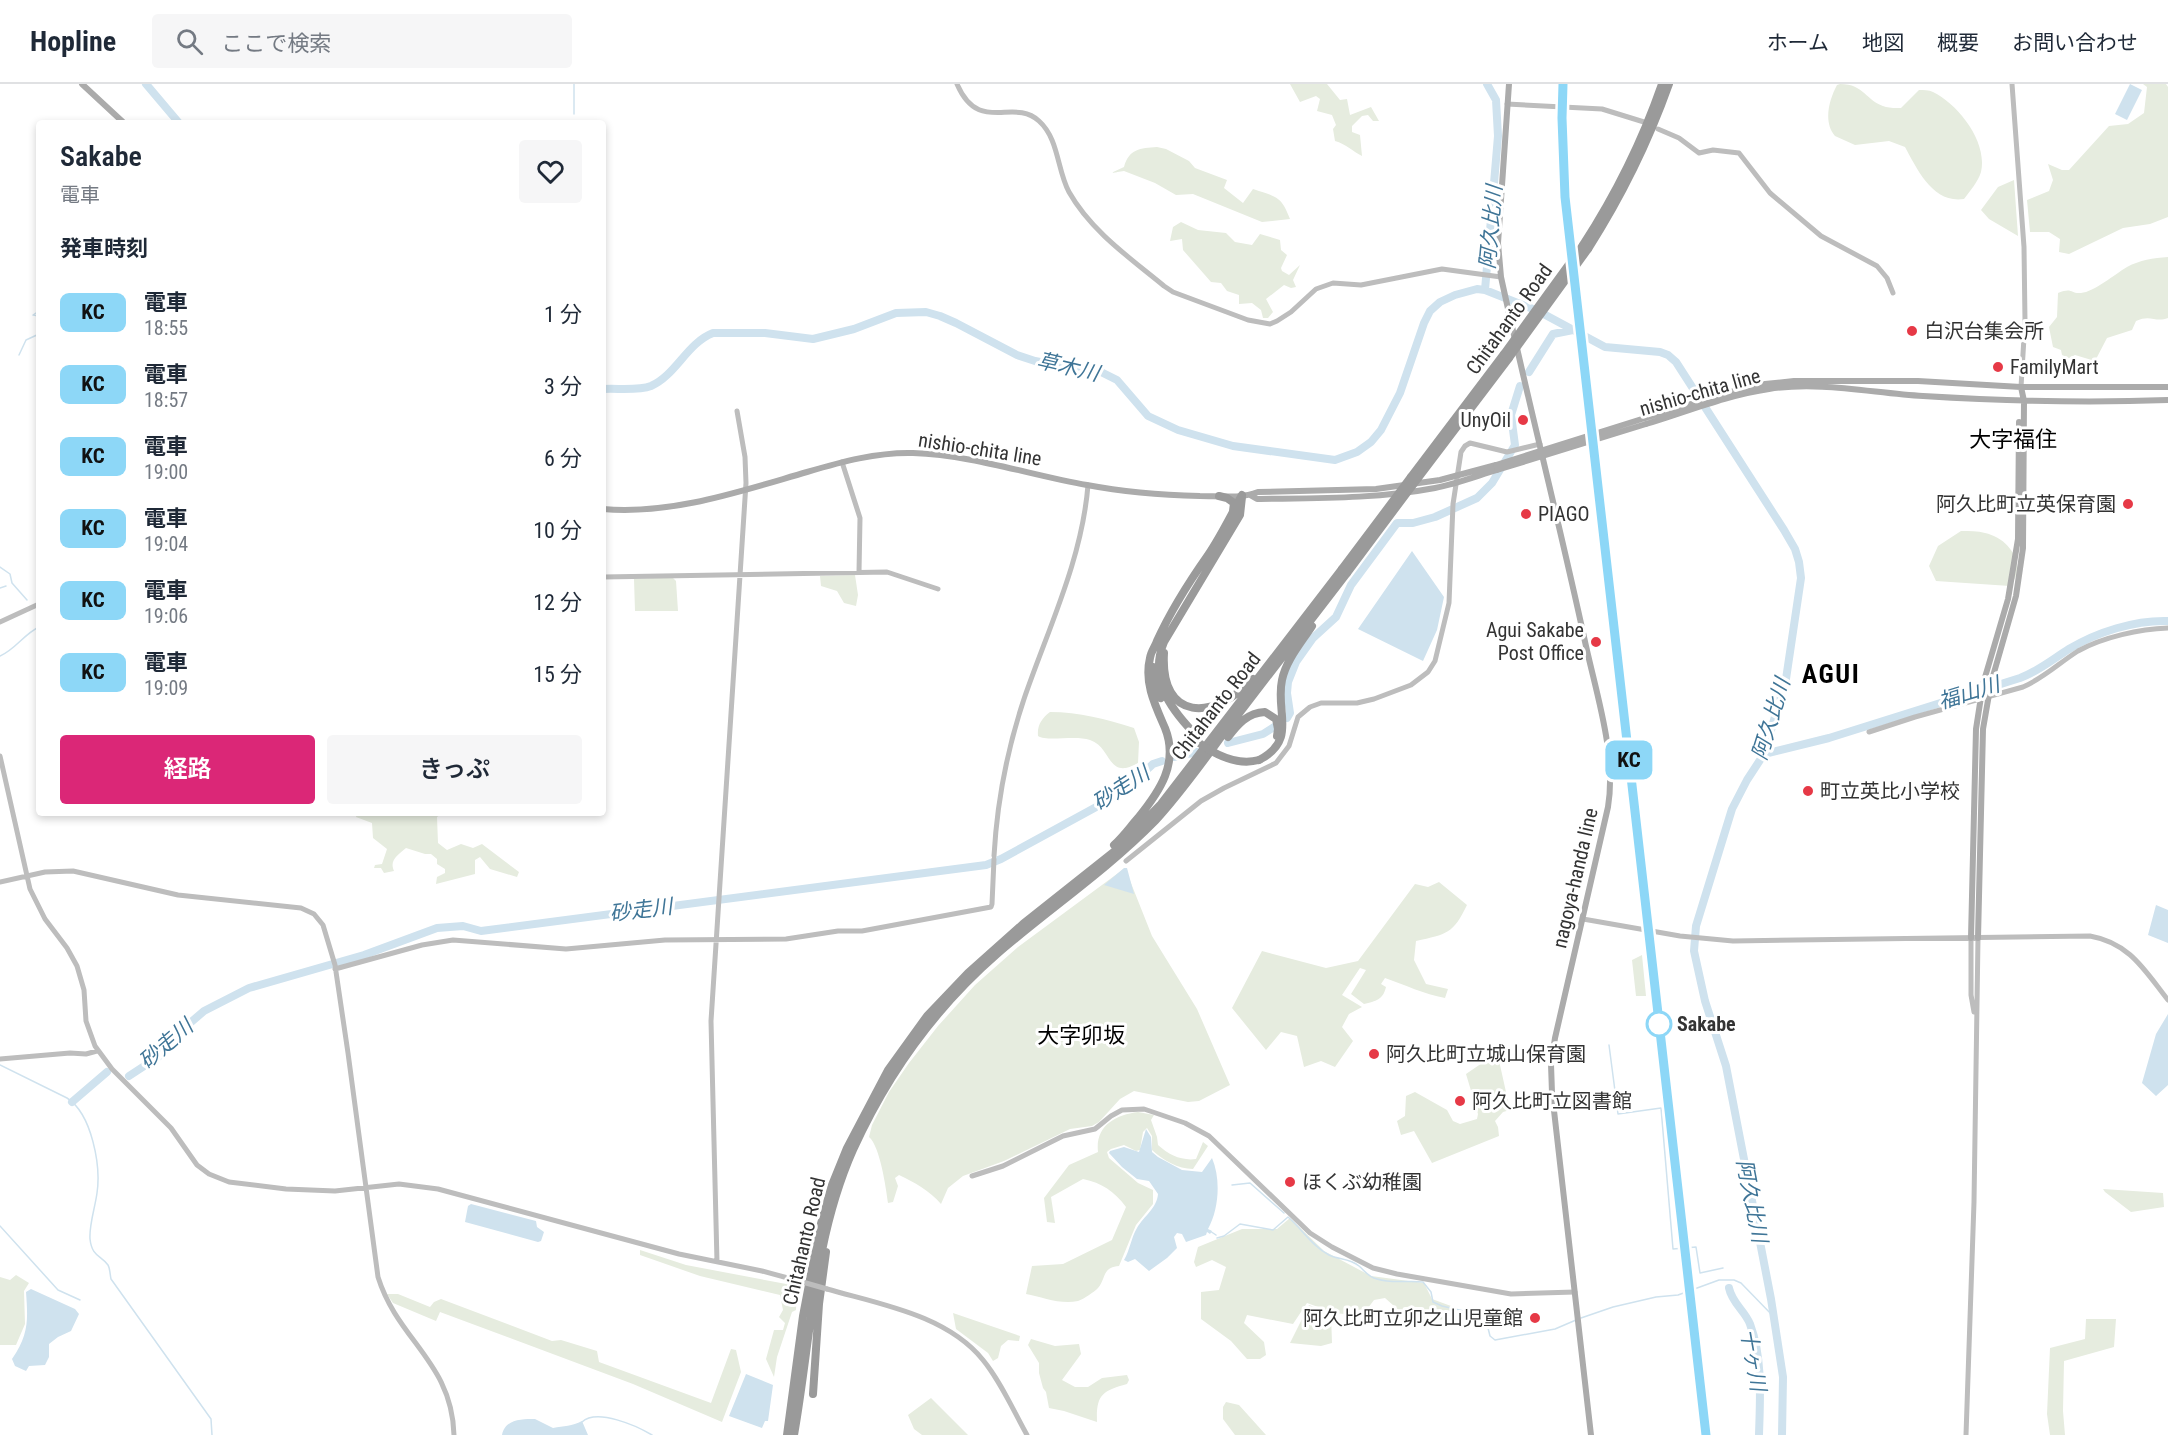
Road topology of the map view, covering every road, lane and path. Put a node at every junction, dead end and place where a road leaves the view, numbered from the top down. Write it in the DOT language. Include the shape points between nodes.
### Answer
graph roads {
  1 [pos="82,84"];
  2 [pos="957,84"];
  3 [pos="1509,84"];
  4 [pos="1662,84"];
  5 [pos="1669,84"];
  6 [pos="2012,84"];
  7 [pos="1508,104"];
  8 [pos="121,120"];
  9 [pos="1644,123"];
  10 [pos="1658,129"];
  11 [pos="1586,247"];
  12 [pos="1501,277"];
  13 [pos="1893,293"];
  14 [pos="2021,387"];
  15 [pos="2168,387"];
  16 [pos="2022,400"];
  17 [pos="2168,400"];
  18 [pos="1710,401"];
  19 [pos="737,411"];
  20 [pos="1540,444"];
  21 [pos="842,462"];
  22 [pos="1456,479"];
  23 [pos="1088,485"];
  24 [pos="744,489"];
  25 [pos="1246,495"];
  26 [pos="1219,496"];
  27 [pos="606,509"];
  28 [pos="1233,512"];
  29 [pos="1344,571"];
  30 [pos="859,572"];
  31 [pos="740,574"];
  32 [pos="606,577"];
  33 [pos="938,589"];
  34 [pos="1334,589"];
  35 [pos="36,605"];
  36 [pos="1308,613"];
  37 [pos="0,622"];
  38 [pos="2168,628"];
  39 [pos="1168,634"];
  40 [pos="1156,643"];
  41 [pos="1989,695"];
  42 [pos="1980,697"];
  43 [pos="1869,732"];
  44 [pos="1191,734"];
  45 [pos="0,756"];
  46 [pos="1257,758"];
  47 [pos="1172,801"];
  48 [pos="1126,861"];
  49 [pos="27,876"];
  50 [pos="0,882"];
  51 [pos="1077,882"];
  52 [pos="1583,919"];
  53 [pos="1974,938"];
  54 [pos="716,939"];
  55 [pos="334,965"];
  56 [pos="2168,1000"];
  57 [pos="97,1051"];
  58 [pos="0,1059"];
  59 [pos="972,1176"];
  60 [pos="365,1188"];
  61 [pos="834,1204"];
  62 [pos="717,1262"];
  63 [pos="1575,1292"];
  64 [pos="813,1394"];
  65 [pos="454,1435"];
  66 [pos="787,1435"];
  67 [pos="794,1435"];
  68 [pos="1027,1435"];
  69 [pos="1591,1435"];
  70 [pos="1966,1435"];
  1 -- 8 [label="main road"];
  2 -- 12 [label="street" via="968,101 981,110 991,114 1017,112 1038,120 1048,132 1064,179 1085,216 1164,286 1255,322 1277,321 1316,290 1333,283 1361,285 1442,269"];
  3 -- 7 [label="main road, nagoya-handa line"];
  4 -- 11 [label="highway, Chitahanto Road" via="1642,138"];
  5 -- 11 [label="highway, Chitahanto Road" via="1621,196"];
  6 -- 14 [label="street" via="2024,248"];
  7 -- 9 [label="street" via="1608,110"];
  7 -- 12 [label="main road, nagoya-handa line" via="1498,243"];
  10 -- 13 [label="street" via="1699,153 1739,153 1770,193 1821,236 1877,266"];
  11 -- 29 [label="highway, Chitahanto Road, bridge"];
  12 -- 20 [label="main road, nagoya-handa line"];
  14 -- 15 [label="main road, nishio-chita line"];
  14 -- 16 [label="main road"];
  14 -- 18 [label="main road, nishio-chita line" via="1918,381 1794,381 1765,384"];
  16 -- 17 [label="main road, nishio-chita line"];
  16 -- 18 [label="main road, nishio-chita line" via="1794,387"];
  16 -- 41 [label="main road" via="2023,548 2016,596"];
  16 -- 42 [label="main road" via="2018,538 2008,599"];
  18 -- 22 [label="main road, nishio-chita line, bridge"];
  19 -- 24 [label="street" via="745,457"];
  20 -- 22 [label="street" via="1507,452 1470,443 1461,452"];
  20 -- 52 [label="main road, nagoya-handa line" via="1610,762 1609,802"];
  21 -- 23 [label="main road, nishio-chita line" via="880,454 936,455"];
  21 -- 24 [label="main road, nishio-chita line"];
  21 -- 30 [label="street" via="860,518"];
  22 -- 25 [label="main road, nishio-chita line" via="1376,489"];
  22 -- 48 [label="street" via="1449,603 1435,661 1423,677 1364,702 1310,707 1298,717 1289,747 1276,763 1201,801"];
  23 -- 26 [label="main road, nishio-chita line" via="1155,495"];
  23 -- 54 [label="street" via="1076,556 1009,751 1000,794 992,904 985,909 862,931 786,939"];
  24 -- 27 [label="main road, nishio-chita line" via="674,507"];
  24 -- 31 [label="street"];
  25 -- 26 [label="main road, nishio-chita line"];
  25 -- 28 [label="highway"];
  25 -- 39 [label="highway" via="1240,515"];
  26 -- 28 [label="highway" via="1234,503"];
  28 -- 40 [label="highway"];
  29 -- 34 [label="highway, Chitahanto Road"];
  29 -- 36 [label="highway, Chitahanto Road"];
  30 -- 31 [label="street"];
  30 -- 33 [label="street" via="887,572"];
  31 -- 32 [label="street"];
  31 -- 54 [label="street"];
  34 -- 46 [label="highway" via="1284,672 1281,738 1271,752"];
  34 -- 47 [label="highway, Chitahanto Road"];
  35 -- 37 [label="street"];
  36 -- 39 [label="highway" via="1302,615 1247,686 1222,704 1203,710 1181,703 1171,692 1164,660"];
  36 -- 51 [label="highway, Chitahanto Road" via="1161,804"];
  38 -- 41 [label="street" via="2137,632 2083,648 2039,680"];
  39 -- 44 [label="highway" via="1159,664 1162,689"];
  40 -- 44 [label="highway" via="1153,666 1158,693 1170,714"];
  40 -- 51 [label="highway" via="1150,657 1149,683 1168,738 1167,775 1128,829"];
  41 -- 42 [label="street"];
  41 -- 53 [label="main road" via="1981,751"];
  42 -- 43 [label="street"];
  42 -- 53 [label="main road" via="1974,750"];
  44 -- 46 [label="highway, bridge" via="1215,753 1230,759 1246,762"];
  45 -- 49 [label="street"];
  46 -- 47 [label="highway" via="1269,749 1278,734 1276,719 1265,712 1253,713 1241,722 1179,799"];
  47 -- 61 [label="highway, Chitahanto Road" via="1101,871 972,976 932,1020 879,1099 853,1151"];
  49 -- 50 [label="street"];
  49 -- 55 [label="street" via="73,871 178,895 301,908 314,914 323,925"];
  49 -- 57 [label="street" via="41,912 77,966 84,990 86,1022"];
  51 -- 66 [label="highway, Chitahanto Road" via="995,948 946,994 905,1045 872,1096 838,1168 820,1227"];
  52 -- 53 [label="street" via="1680,936 1744,941"];
  52 -- 63 [label="main road, nagoya-handa line" via="1551,1064"];
  53 -- 56 [label="street" via="2090,936 2110,941 2132,956"];
  53 -- 70 [label="street" via="1977,1034"];
  54 -- 55 [label="street" via="566,949 453,940"];
  54 -- 62 [label="street" via="711,1021"];
  55 -- 60 [label="street"];
  57 -- 58 [label="street"];
  57 -- 60 [label="street" via="209,1174 229,1182 298,1190"];
  59 -- 63 [label="street" via="1003,1166 1063,1136 1095,1129 1122,1110 1143,1109 1209,1136 1310,1233 1373,1268 1511,1294"];
  60 -- 62 [label="street" via="399,1184 438,1189"];
  60 -- 65 [label="street" via="379,1282 395,1315 444,1384"];
  61 -- 64 [label="highway" via="822,1279"];
  61 -- 67 [label="highway, Chitahanto Road" via="816,1279"];
  62 -- 68 [label="street, bridge" via="827,1289 922,1317 944,1328 979,1355"];
  63 -- 69 [label="main road, nagoya-handa line"];
}
